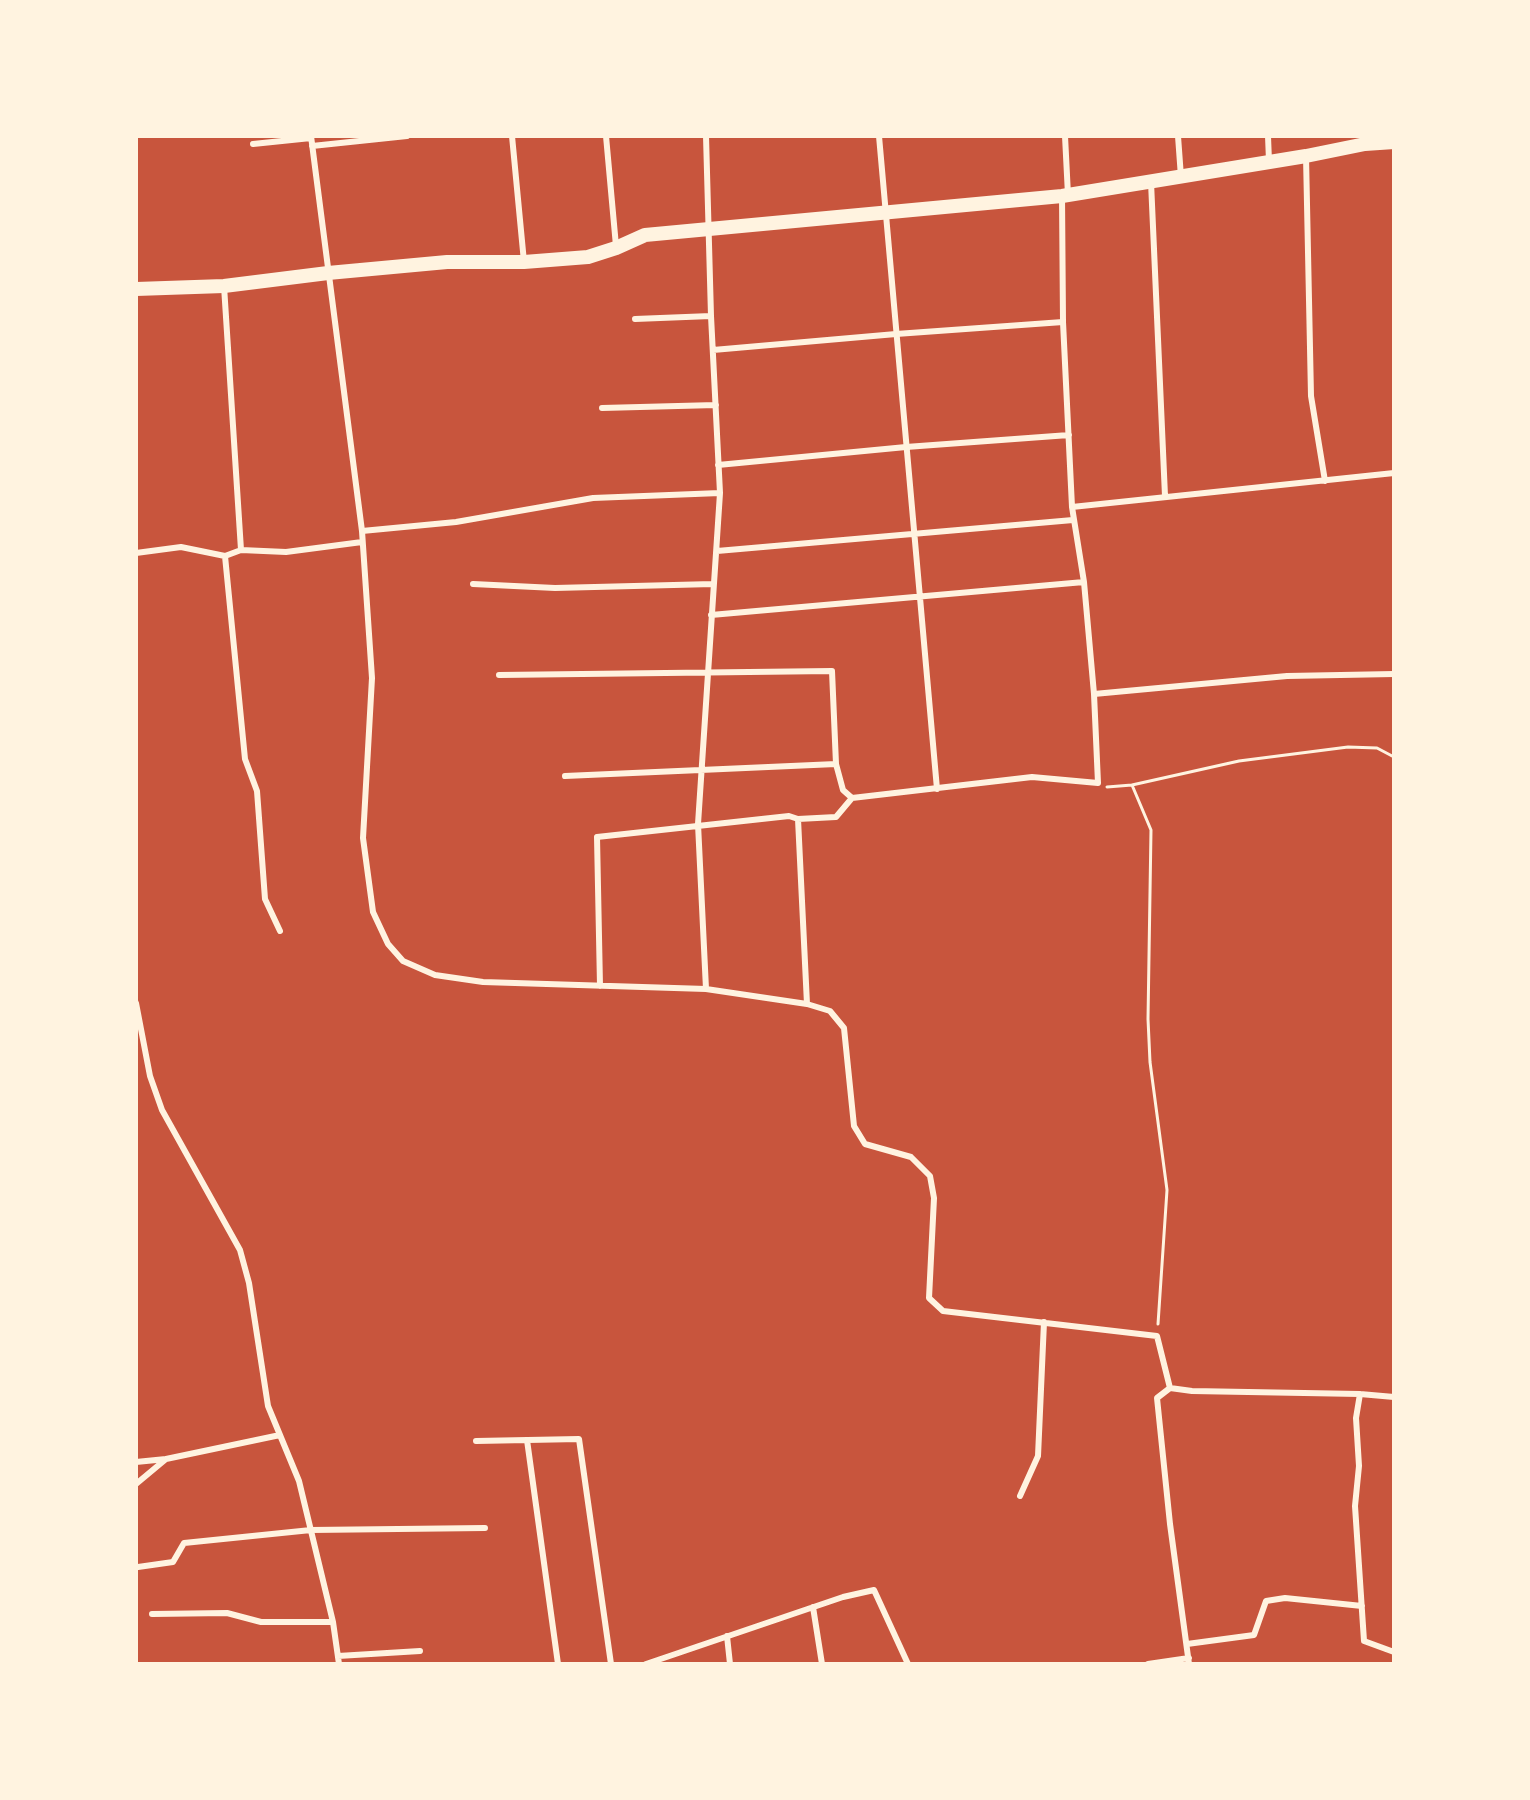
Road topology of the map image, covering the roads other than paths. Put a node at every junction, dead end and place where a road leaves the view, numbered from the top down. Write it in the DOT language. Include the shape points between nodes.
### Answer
graph roads {
  1 [pos="407,136"];
  2 [pos="512,136"];
  3 [pos="606,136"];
  4 [pos="706,136"];
  5 [pos="879,136"];
  6 [pos="1065,136"];
  7 [pos="1178,136"];
  8 [pos="1269,136"];
  9 [pos="311,137"];
  10 [pos="1365,140"];
  11 [pos="1394,142"];
  12 [pos="253,144"];
  13 [pos="312,146"];
  14 [pos="1306,156"];
  15 [pos="1269,161"];
  16 [pos="1181,177"];
  17 [pos="1151,182"];
  18 [pos="1065,196"];
  19 [pos="885,212"];
  20 [pos="708,228"];
  21 [pos="616,248"];
  22 [pos="524,262"];
  23 [pos="328,273"];
  24 [pos="224,286"];
  25 [pos="136,289"];
  26 [pos="711,316"];
  27 [pos="635,319"];
  28 [pos="1063,322"];
  29 [pos="896,334"];
  30 [pos="713,350"];
  31 [pos="716,405"];
  32 [pos="602,408"];
  33 [pos="1069,435"];
  34 [pos="906,447"];
  35 [pos="718,465"];
  36 [pos="1394,473"];
  37 [pos="1325,481"];
  38 [pos="720,493"];
  39 [pos="1165,496"];
  40 [pos="1072,507"];
  41 [pos="1073,520"];
  42 [pos="362,531"];
  43 [pos="913,532"];
  44 [pos="362,542"];
  45 [pos="241,550"];
  46 [pos="717,551"];
  47 [pos="136,553"];
  48 [pos="225,556"];
  49 [pos="1084,582"];
  50 [pos="473,584"];
  51 [pos="713,584"];
  52 [pos="919,597"];
  53 [pos="711,615"];
  54 [pos="709,672"];
  55 [pos="1394,674"];
  56 [pos="499,675"];
  57 [pos="1094,694"];
  58 [pos="836,764"];
  59 [pos="701,771"];
  60 [pos="565,776"];
  61 [pos="937,789"];
  62 [pos="852,798"];
  63 [pos="798,819"];
  64 [pos="698,824"];
  65 [pos="280,931"];
  66 [pos="600,986"];
  67 [pos="706,989"];
  68 [pos="136,1003"];
  69 [pos="807,1004"];
  70 [pos="1044,1322"];
  71 [pos="1170,1388"];
  72 [pos="1360,1394"];
  73 [pos="1394,1397"];
  74 [pos="280,1435"];
  75 [pos="527,1440"];
  76 [pos="476,1441"];
  77 [pos="166,1459"];
  78 [pos="136,1462"];
  79 [pos="136,1484"];
  80 [pos="1020,1496"];
  81 [pos="485,1528"];
  82 [pos="311,1530"];
  83 [pos="138,1567"];
  84 [pos="1362,1606"];
  85 [pos="813,1607"];
  86 [pos="152,1614"];
  87 [pos="333,1622"];
  88 [pos="727,1636"];
  89 [pos="1186,1644"];
  90 [pos="420,1651"];
  91 [pos="1394,1652"];
  92 [pos="338,1660"];
  93 [pos="1189,1661"];
  94 [pos="558,1664"];
  95 [pos="611,1664"];
  96 [pos="646,1664"];
  97 [pos="730,1664"];
  98 [pos="822,1664"];
  99 [pos="908,1664"];
  100 [pos="1148,1664"];
  1 -- 13 [label="street"];
  2 -- 22 [label="street"];
  3 -- 21 [label="street"];
  4 -- 20 [label="street"];
  5 -- 19 [label="street"];
  6 -- 18 [label="street"];
  7 -- 16 [label="street"];
  8 -- 15 [label="street"];
  9 -- 12 [label="street"];
  9 -- 13 [label="street"];
  10 -- 11 [label="main road"];
  10 -- 14 [label="main road"];
  13 -- 23 [label="street"];
  14 -- 15 [label="main road"];
  14 -- 37 [label="street" via="1311,396"];
  15 -- 16 [label="main road"];
  16 -- 17 [label="main road"];
  17 -- 18 [label="main road"];
  17 -- 39 [label="street"];
  18 -- 19 [label="main road"];
  18 -- 28 [label="street"];
  19 -- 20 [label="main road"];
  19 -- 29 [label="street"];
  20 -- 21 [label="main road" via="645,235"];
  20 -- 26 [label="street"];
  21 -- 22 [label="main road" via="588,257"];
  22 -- 23 [label="main road" via="447,262"];
  23 -- 24 [label="main road"];
  23 -- 42 [label="street"];
  24 -- 25 [label="main road"];
  24 -- 45 [label="street"];
  26 -- 27 [label="street"];
  26 -- 30 [label="street"];
  28 -- 29 [label="street"];
  28 -- 33 [label="street"];
  29 -- 30 [label="street"];
  29 -- 34 [label="street"];
  30 -- 31 [label="street"];
  31 -- 32 [label="street"];
  31 -- 35 [label="street"];
  33 -- 34 [label="street"];
  33 -- 40 [label="street"];
  34 -- 35 [label="street"];
  34 -- 43 [label="street"];
  35 -- 38 [label="street"];
  36 -- 37 [label="street"];
  37 -- 39 [label="street"];
  38 -- 42 [label="street" via="593,498 456,522"];
  38 -- 46 [label="street"];
  39 -- 40 [label="street"];
  40 -- 41 [label="street"];
  41 -- 43 [label="street"];
  41 -- 49 [label="street"];
  42 -- 44 [label="street"];
  43 -- 46 [label="street"];
  43 -- 52 [label="street"];
  44 -- 45 [label="street" via="286,552"];
  44 -- 66 [label="street" via="372,678 363,838 373,912 388,944 403,961 435,975 483,982"];
  45 -- 48 [label="street"];
  46 -- 51 [label="street"];
  47 -- 48 [label="street" via="181,547"];
  48 -- 65 [label="street" via="245,759 257,791 265,899"];
  49 -- 52 [label="street"];
  49 -- 57 [label="street"];
  50 -- 51 [label="street" via="555,588"];
  51 -- 53 [label="street"];
  52 -- 53 [label="street"];
  52 -- 61 [label="street"];
  53 -- 54 [label="street"];
  54 -- 56 [label="street"];
  54 -- 58 [label="street" via="832,671"];
  54 -- 59 [label="street"];
  55 -- 57 [label="street" via="1287,676"];
  57 -- 61 [label="street" via="1098,783 1032,777"];
  58 -- 59 [label="street"];
  58 -- 62 [label="street" via="843,790"];
  59 -- 60 [label="street"];
  59 -- 64 [label="street"];
  61 -- 62 [label="street"];
  62 -- 63 [label="street" via="836,818"];
  63 -- 64 [label="street" via="789,816"];
  63 -- 69 [label="street"];
  64 -- 66 [label="street" via="597,837"];
  64 -- 67 [label="street"];
  66 -- 67 [label="street"];
  67 -- 69 [label="street"];
  68 -- 74 [label="street" via="150,1076 162,1110 240,1250 249,1283 268,1406"];
  69 -- 70 [label="street" via="830,1011 844,1028 854,1126 865,1144 911,1157 930,1176 934,1198 929,1298 943,1311"];
  70 -- 71 [label="street" via="1157,1336"];
  70 -- 80 [label="street" via="1038,1456"];
  71 -- 72 [label="street"];
  71 -- 89 [label="street" via="1157,1398"];
  72 -- 73 [label="street"];
  72 -- 84 [label="street" via="1355,1506"];
  74 -- 77 [label="street"];
  74 -- 82 [label="street" via="299,1481"];
  75 -- 76 [label="street"];
  75 -- 94 [label="street"];
  75 -- 95 [label="street" via="579,1439"];
  77 -- 78 [label="street"];
  77 -- 79 [label="street"];
  81 -- 82 [label="street"];
  82 -- 83 [label="street" via="184,1543 173,1563"];
  82 -- 87 [label="street"];
  84 -- 89 [label="street" via="1285,1598 1266,1601 1254,1635"];
  84 -- 91 [label="street" via="1364,1641"];
  85 -- 88 [label="street"];
  85 -- 98 [label="street"];
  85 -- 99 [label="street" via="873,1590"];
  86 -- 87 [label="street" via="227,1612 261,1622"];
  87 -- 92 [label="street"];
  88 -- 96 [label="street"];
  88 -- 97 [label="street"];
  89 -- 93 [label="street"];
  90 -- 92 [label="street"];
  93 -- 100 [label="street"];
}
